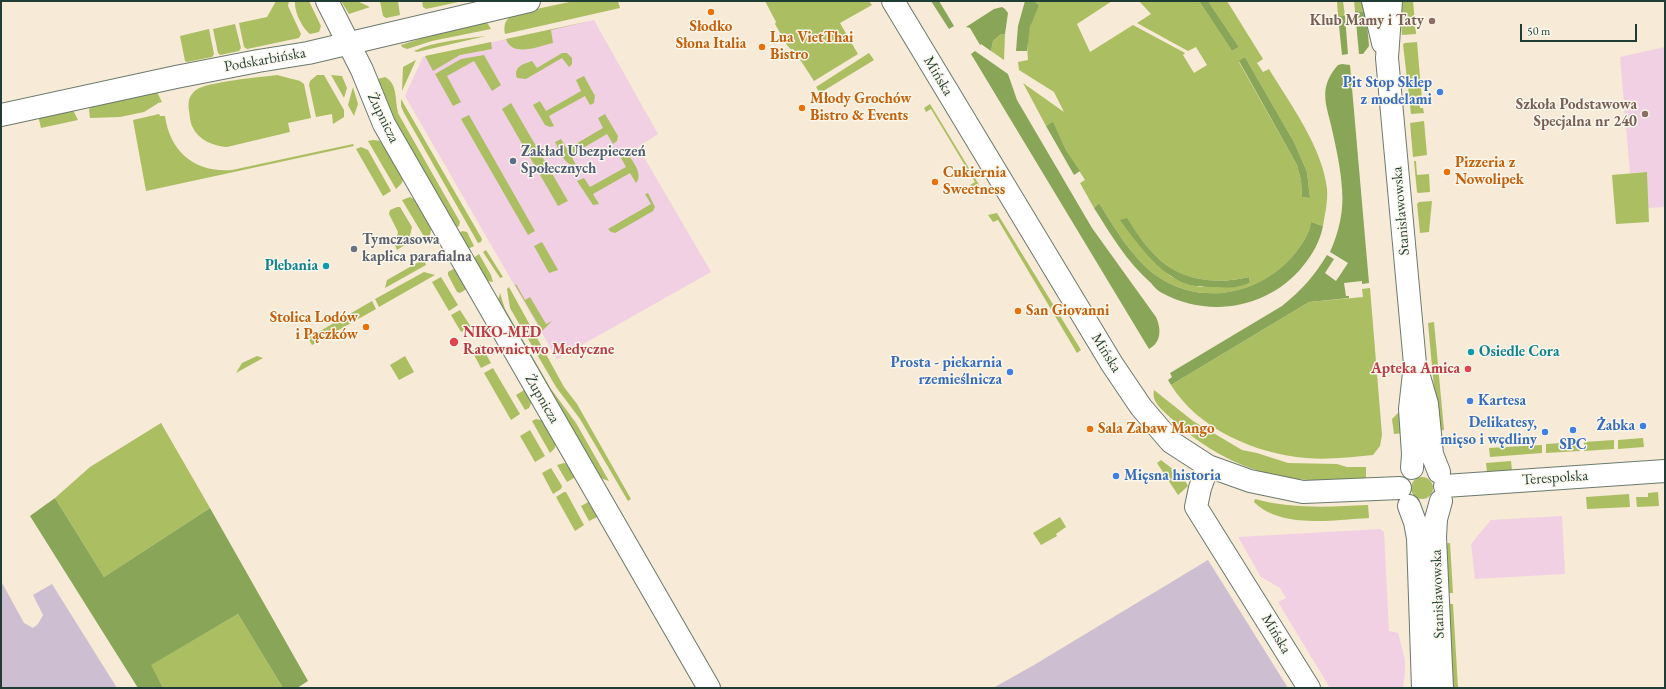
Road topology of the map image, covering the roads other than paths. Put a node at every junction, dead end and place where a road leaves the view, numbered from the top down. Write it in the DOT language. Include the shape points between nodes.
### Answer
graph roads {
  1 [pos="327,1"];
  2 [pos="529,1"];
  3 [pos="894,1"];
  4 [pos="1373,1"];
  5 [pos="1391,1"];
  6 [pos="349,44"];
  7 [pos="1387,58"];
  8 [pos="1,115"];
  9 [pos="1415,364"];
  10 [pos="1208,466"];
  11 [pos="1412,468"];
  12 [pos="1665,471"];
  13 [pos="1442,486"];
  14 [pos="1404,497"];
  15 [pos="708,688"];
  16 [pos="1309,688"];
  17 [pos="1423,688"];
  18 [pos="1442,688"];
  1 -- 6 [label="street, Żupnicza"];
  2 -- 6 [label="street, Podskarbińska"];
  3 -- 10 [label="street, Mińska" via="1108,357 1141,407 1171,442"];
  4 -- 7 [label="street, Stanisławowska"];
  5 -- 7 [label="street, Stanisławowska"];
  6 -- 8 [label="street, Podskarbińska"];
  6 -- 15 [label="street, Żupnicza" via="384,124"];
  7 -- 9 [label="street, Stanisławowska"];
  9 -- 11 [label="street, Stanisławowska" via="1410,409"];
  9 -- 13 [label="street, Stanisławowska" via="1426,400 1432,454"];
  10 -- 14 [label="street" via="1250,481 1303,492"];
  10 -- 16 [label="street, Mińska" via="1196,507"];
  11 -- 13 [label="street" via="1426,466"];
  11 -- 14 [label="street" via="1403,476"];
  12 -- 13 [label="street, Terespolska"];
  13 -- 14 [label="street" via="1436,506 1423,511"];
  13 -- 18 [label="street, Stanisławowska" via="1435,538"];
  14 -- 17 [label="street, Stanisławowska" via="1415,522 1418,538"];
}
